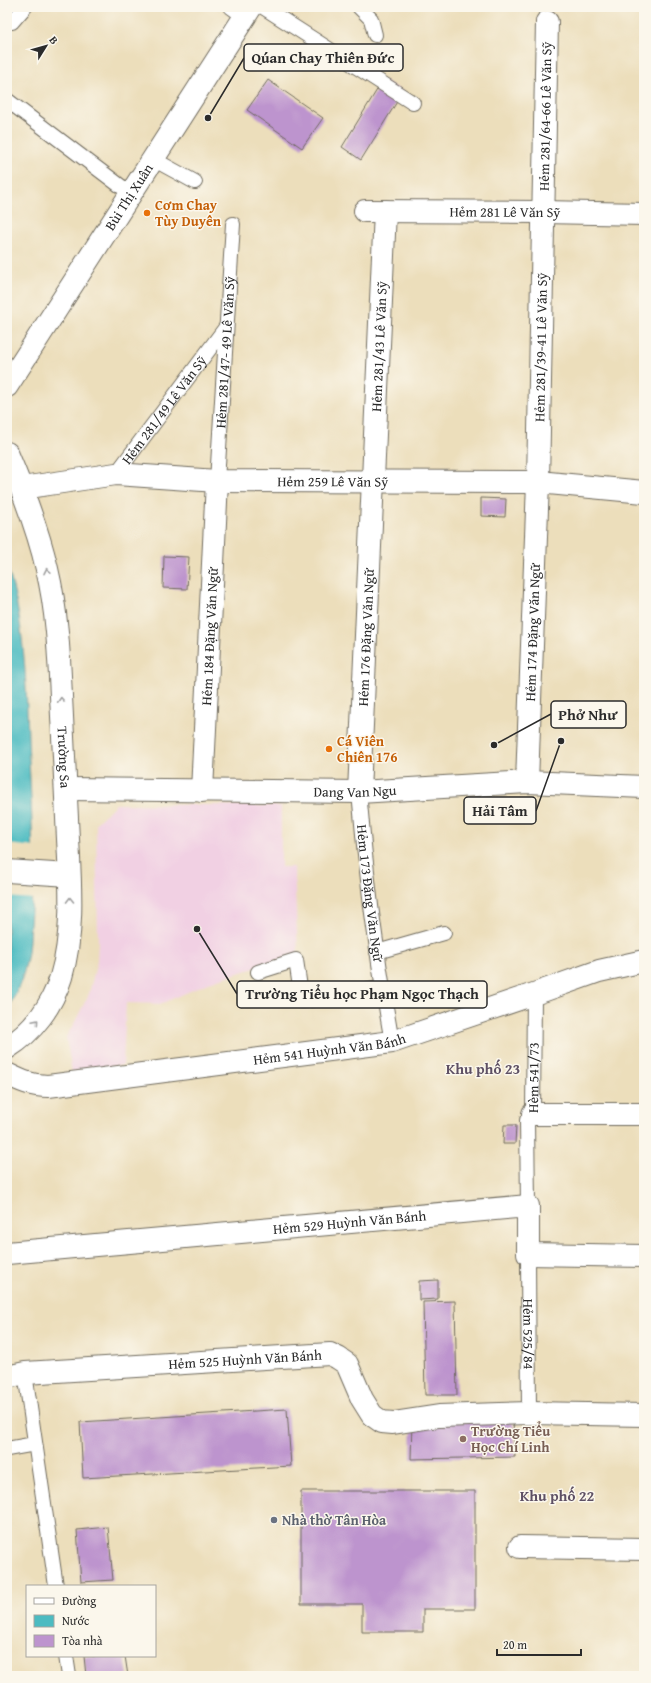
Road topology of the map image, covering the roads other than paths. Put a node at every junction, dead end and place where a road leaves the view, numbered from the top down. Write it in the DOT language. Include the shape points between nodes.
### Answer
graph roads {
  1 [pos="25,7"];
  2 [pos="359,7"];
  3 [pos="247,9"];
  4 [pos="12,22"];
  5 [pos="547,22"];
  6 [pos="375,35"];
  7 [pos="7,100"];
  8 [pos="413,103"];
  9 [pos="153,159"];
  10 [pos="195,182"];
  11 [pos="131,194"];
  12 [pos="375,211"];
  13 [pos="543,212"];
  14 [pos="644,214"];
  15 [pos="233,224"];
  16 [pos="226,327"];
  17 [pos="7,386"];
  18 [pos="7,453"];
  19 [pos="116,474"];
  20 [pos="217,481"];
  21 [pos="372,481"];
  22 [pos="538,482"];
  23 [pos="22,488"];
  24 [pos="644,492"];
  25 [pos="527,782"];
  26 [pos="644,787"];
  27 [pos="66,789"];
  28 [pos="202,792"];
  29 [pos="359,792"];
  30 [pos="7,870"];
  31 [pos="69,875"];
  32 [pos="444,933"];
  33 [pos="377,952"];
  34 [pos="644,961"];
  35 [pos="258,972"];
  36 [pos="382,988"];
  37 [pos="534,994"];
  38 [pos="392,1042"];
  39 [pos="7,1048"];
  40 [pos="7,1074"];
  41 [pos="533,1114"];
  42 [pos="644,1114"];
  43 [pos="528,1206"];
  44 [pos="7,1253"];
  45 [pos="528,1254"];
  46 [pos="644,1256"];
  47 [pos="16,1375"];
  48 [pos="529,1413"];
  49 [pos="644,1415"];
  50 [pos="36,1444"];
  51 [pos="7,1449"];
  52 [pos="520,1547"];
  53 [pos="644,1549"];
  54 [pos="56,1585"];
  55 [pos="66,1657"];
  56 [pos="69,1676"];
  1 -- 4 [label="lane"];
  2 -- 6 [label="lane" via="371,19"];
  3 -- 8 [label="lane"];
  3 -- 9 [label="street, Bùi Thị Xuân"];
  5 -- 13 [label="street, Hẻm 281/64-66 Lê Văn Sỹ"];
  7 -- 11 [label="lane"];
  9 -- 10 [label="lane"];
  9 -- 11 [label="street, Bùi Thị Xuân"];
  11 -- 17 [label="street, Bùi Thị Xuân"];
  12 -- 13 [label="street, Hẻm 281 Lê Văn Sỹ"];
  12 -- 21 [label="street, Hẻm 281/43 Lê Văn Sỹ"];
  13 -- 14 [label="street, Hẻm 281 Lê Văn Sỹ"];
  13 -- 22 [label="street, Hẻm 281/39-41 Lê Văn Sỹ"];
  15 -- 16 [label="lane, Hẻm 281/47- 49 Lê Văn Sỹ"];
  16 -- 19 [label="lane, Hẻm 281/49 Lê Văn Sỹ"];
  16 -- 20 [label="lane, Hẻm 281/47- 49 Lê Văn Sỹ"];
  18 -- 23 [label="street, Trường Sa"];
  19 -- 20 [label="street, Hẻm 259 Lê Văn Sỹ"];
  19 -- 23 [label="street, Hẻm 259 Lê Văn Sỹ"];
  20 -- 21 [label="street, Hẻm 259 Lê Văn Sỹ"];
  20 -- 28 [label="street, Hẻm 184 Đặng Văn Ngữ"];
  21 -- 22 [label="street, Hẻm 259 Lê Văn Sỹ"];
  21 -- 29 [label="street, Hẻm 176 Đặng Văn Ngữ"];
  22 -- 24 [label="street, Hẻm 259 Lê Văn Sỹ"];
  22 -- 25 [label="street, Hẻm 174 Đặng Văn Ngữ"];
  27 -- 23 [label="street, Trường Sa, one-way" via="56,621 47,570"];
  25 -- 26 [label="street, Dang Van Ngu"];
  25 -- 29 [label="street, Dang Van Ngu"];
  27 -- 28 [label="street, Dang Van Ngu"];
  27 -- 31 [label="street, Trường Sa"];
  28 -- 29 [label="street, Dang Van Ngu"];
  29 -- 33 [label="lane, Hẻm 173 Đặng Văn Ngữ" via="364,857"];
  30 -- 31 [label="street"];
  39 -- 31 [label="street, Trường Sa, one-way" via="22,1037 42,1015 50,1004 60,978 68,944"];
  32 -- 33 [label="lane"];
  33 -- 36 [label="lane, Hẻm 173 Đặng Văn Ngữ"];
  34 -- 37 [label="street, Hẻm 541 Huỳnh Văn Bánh" via="599,971"];
  35 -- 36 [label="lane" via="296,960 302,1001"];
  36 -- 38 [label="lane, Hẻm 173 Đặng Văn Ngữ"];
  37 -- 38 [label="street, Hẻm 541 Huỳnh Văn Bánh"];
  37 -- 41 [label="lane, Hèm 541/73"];
  38 -- 40 [label="street, Hẻm 541 Huỳnh Văn Bánh" via="48,1086 35,1086"];
  41 -- 42 [label="street"];
  41 -- 43 [label="lane, Hèm 541/73" via="527,1120"];
  43 -- 44 [label="street, Hẻm 529 Huỳnh Văn Bánh"];
  43 -- 45 [label="street"];
  45 -- 46 [label="street"];
  45 -- 48 [label="lane, Hẻm 525/84"];
  47 -- 48 [label="street, Hẻm 525 Huỳnh Văn Bánh" via="330,1354 347,1364 365,1404 372,1415 382,1422 393,1423 439,1416"];
  47 -- 50 [label="lane, Hẻm 525 Huỳnh Văn Bánh"];
  48 -- 49 [label="street, Hẻm 525 Huỳnh Văn Bánh"];
  50 -- 51 [label="lane"];
  50 -- 54 [label="lane, Hẻm 525 Huỳnh Văn Bánh"];
  52 -- 53 [label="street"];
  55 -- 56 [label="lane"];
}
